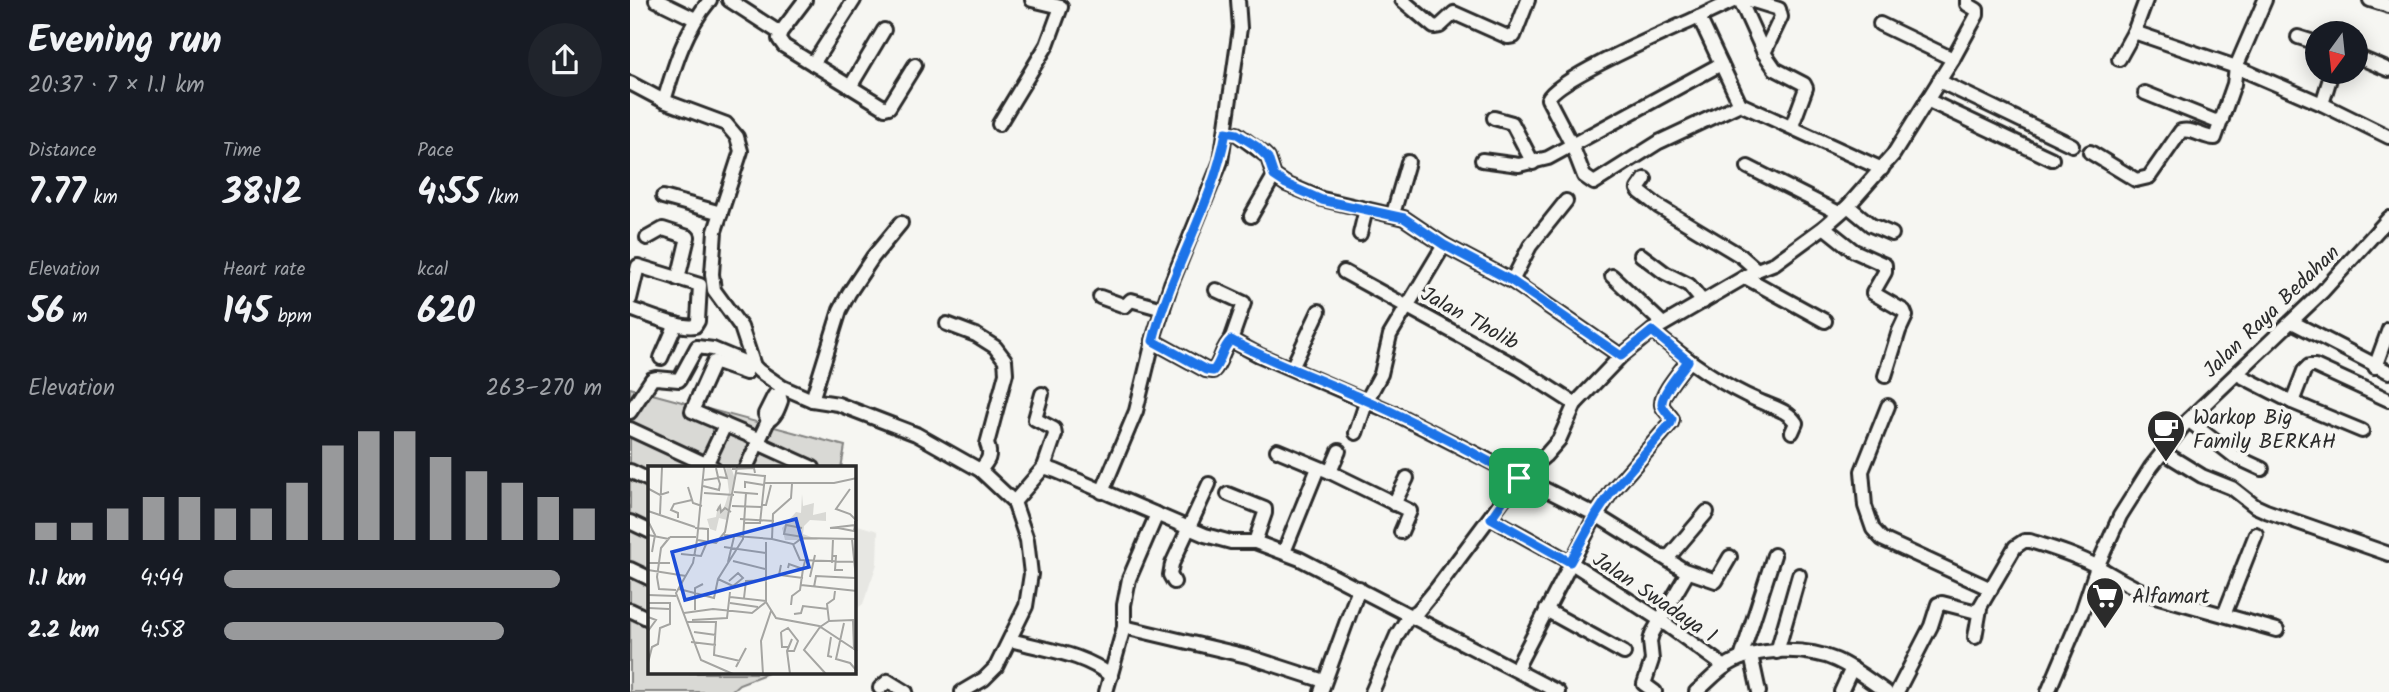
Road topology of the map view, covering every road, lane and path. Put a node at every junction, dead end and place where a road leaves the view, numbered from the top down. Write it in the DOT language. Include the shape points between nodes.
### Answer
graph roads {
  1 [pos="656,0"];
  2 [pos="710,0"];
  3 [pos="729,0"];
  4 [pos="805,0"];
  5 [pos="854,0"];
  6 [pos="1032,0"];
  7 [pos="1238,0"];
  8 [pos="1402,0"];
  9 [pos="1528,0"];
  10 [pos="1738,0"];
  11 [pos="1750,0"];
  12 [pos="1967,0"];
  13 [pos="2146,0"];
  14 [pos="2265,0"];
  15 [pos="2370,0"];
  16 [pos="2389,6"];
  17 [pos="1699,17"];
  18 [pos="695,19"];
  19 [pos="1880,24"];
  20 [pos="884,30"];
  21 [pos="2134,32"];
  22 [pos="780,33"];
  23 [pos="2298,37"];
  24 [pos="2305,39"];
  25 [pos="1764,52"];
  26 [pos="1953,59"];
  27 [pos="2119,59"];
  28 [pos="2368,62"];
  29 [pos="813,64"];
  30 [pos="1721,64"];
  31 [pos="915,65"];
  32 [pos="2236,67"];
  33 [pos="2389,70"];
  34 [pos="1939,81"];
  35 [pos="630,83"];
  36 [pos="2328,84"];
  37 [pos="850,87"];
  38 [pos="2145,93"];
  39 [pos="1927,100"];
  40 [pos="664,102"];
  41 [pos="1740,104"];
  42 [pos="2322,104"];
  43 [pos="1494,118"];
  44 [pos="2222,119"];
  45 [pos="999,124"];
  46 [pos="1791,126"];
  47 [pos="1226,132"];
  48 [pos="2389,137"];
  49 [pos="1572,145"];
  50 [pos="2072,145"];
  51 [pos="2090,152"];
  52 [pos="2052,159"];
  53 [pos="1482,160"];
  54 [pos="1408,162"];
  55 [pos="1533,163"];
  56 [pos="1748,167"];
  57 [pos="1882,169"];
  58 [pos="1274,176"];
  59 [pos="1645,179"];
  60 [pos="663,197"];
  61 [pos="1566,201"];
  62 [pos="1366,209"];
  63 [pos="1843,210"];
  64 [pos="721,213"];
  65 [pos="1393,214"];
  66 [pos="1251,216"];
  67 [pos="2389,218"];
  68 [pos="901,223"];
  69 [pos="1824,227"];
  70 [pos="1360,234"];
  71 [pos="1892,234"];
  72 [pos="647,238"];
  73 [pos="1444,245"];
  74 [pos="1641,255"];
  75 [pos="1757,270"];
  76 [pos="1344,272"];
  77 [pos="1612,276"];
  78 [pos="1745,277"];
  79 [pos="678,279"];
  80 [pos="1512,281"];
  81 [pos="714,290"];
  82 [pos="1216,290"];
  83 [pos="700,295"];
  84 [pos="1100,297"];
  85 [pos="630,299"];
  86 [pos="1703,302"];
  87 [pos="1406,304"];
  88 [pos="630,309"];
  89 [pos="1163,309"];
  90 [pos="1319,311"];
  91 [pos="1825,321"];
  92 [pos="2292,323"];
  93 [pos="676,324"];
  94 [pos="947,324"];
  95 [pos="1658,328"];
  96 [pos="2389,329"];
  97 [pos="1231,340"];
  98 [pos="1153,341"];
  99 [pos="1621,356"];
  100 [pos="661,358"];
  101 [pos="1688,361"];
  102 [pos="2375,367"];
  103 [pos="1292,368"];
  104 [pos="750,369"];
  105 [pos="2389,373"];
  106 [pos="2237,374"];
  107 [pos="1885,376"];
  108 [pos="781,391"];
  109 [pos="1042,394"];
  110 [pos="812,400"];
  111 [pos="1367,400"];
  112 [pos="2389,400"];
  113 [pos="2292,402"];
  114 [pos="1575,404"];
  115 [pos="1888,406"];
  116 [pos="630,412"];
  117 [pos="2188,420"];
  118 [pos="725,425"];
  119 [pos="630,429"];
  120 [pos="2362,431"];
  121 [pos="1792,432"];
  122 [pos="1356,433"];
  123 [pos="759,442"];
  124 [pos="1277,450"];
  125 [pos="1339,451"];
  126 [pos="2163,452"];
  127 [pos="710,466"];
  128 [pos="747,466"];
  129 [pos="809,466"];
  130 [pos="1044,467"];
  131 [pos="2262,469"];
  132 [pos="980,470"];
  133 [pos="1324,470"];
  134 [pos="630,471"];
  135 [pos="1407,478"];
  136 [pos="1519,478"];
  137 [pos="648,480"];
  138 [pos="1209,484"];
  139 [pos="1102,492"];
  140 [pos="1228,494"];
  141 [pos="1014,502"];
  142 [pos="1394,504"];
  143 [pos="1707,512"];
  144 [pos="1157,514"];
  145 [pos="1596,515"];
  146 [pos="1491,518"];
  147 [pos="630,522"];
  148 [pos="1190,528"];
  149 [pos="648,531"];
  150 [pos="1401,532"];
  151 [pos="2256,534"];
  152 [pos="1255,542"];
  153 [pos="1284,552"];
  154 [pos="2389,554"];
  155 [pos="1774,555"];
  156 [pos="1730,557"];
  157 [pos="1667,559"];
  158 [pos="1570,562"];
  159 [pos="2097,567"];
  160 [pos="630,569"];
  161 [pos="1688,572"];
  162 [pos="1799,575"];
  163 [pos="648,578"];
  164 [pos="1174,582"];
  165 [pos="1360,588"];
  166 [pos="1991,589"];
  167 [pos="1980,609"];
  168 [pos="630,610"];
  169 [pos="1546,610"];
  170 [pos="1409,615"];
  171 [pos="2224,615"];
  172 [pos="648,619"];
  173 [pos="1660,620"];
  174 [pos="1124,627"];
  175 [pos="2277,630"];
  176 [pos="1975,637"];
  177 [pos="1011,640"];
  178 [pos="1777,652"];
  179 [pos="1624,653"];
  180 [pos="1746,656"];
  181 [pos="1725,667"];
  182 [pos="1516,668"];
  183 [pos="1852,668"];
  184 [pos="1111,676"];
  185 [pos="1323,687"];
  186 [pos="1537,687"];
  187 [pos="880,688"];
  188 [pos="1880,690"];
  189 [pos="906,692"];
  190 [pos="962,692"];
  191 [pos="1106,692"];
  192 [pos="1372,692"];
  193 [pos="1558,692"];
  194 [pos="1656,692"];
  195 [pos="1696,692"];
  196 [pos="1759,692"];
  197 [pos="1841,692"];
  198 [pos="1897,692"];
  199 [pos="2048,692"];
  1 -- 18 [label="street"];
  2 -- 18 [label="street"];
  3 -- 22 [label="street"];
  4 -- 22 [label="street"];
  5 -- 29 [label="street"];
  6 -- 45 [label="street" via="1061,7 1047,45"];
  7 -- 47 [label="street" via="1240,28"];
  8 -- 9 [label="street" via="1434,27 1454,13 1508,37 1514,36"];
  10 -- 17 [label="street"];
  10 -- 25 [label="street"];
  11 -- 25 [label="street" via="1781,12"];
  12 -- 26 [label="street" via="1977,15"];
  13 -- 21 [label="street"];
  14 -- 32 [label="street"];
  15 -- 16 [label="street"];
  17 -- 30 [label="street"];
  17 -- 49 [label="street" via="1620,53 1550,94 1549,103"];
  18 -- 40 [label="street"];
  19 -- 26 [label="street"];
  20 -- 37 [label="street"];
  21 -- 27 [label="street"];
  21 -- 32 [label="street"];
  22 -- 29 [label="street" via="784,46"];
  23 -- 24 [label="street"];
  25 -- 46 [label="street" via="1771,67 1806,88"];
  26 -- 34 [label="street"];
  28 -- 33 [label="street"];
  29 -- 37 [label="street"];
  30 -- 41 [label="street"];
  30 -- 49 [label="street"];
  31 -- 37 [label="street" via="889,107"];
  32 -- 42 [label="street"];
  32 -- 44 [label="street"];
  34 -- 39 [label="street"];
  34 -- 50 [label="street"];
  35 -- 40 [label="street"];
  36 -- 42 [label="street"];
  38 -- 44 [label="street" via="2215,121"];
  39 -- 52 [label="street"];
  39 -- 57 [label="street"];
  40 -- 64 [label="street" via="716,119 737,137 739,161"];
  41 -- 46 [label="street"];
  41 -- 49 [label="street" via="1659,142 1594,183 1584,176"];
  42 -- 48 [label="street"];
  43 -- 55 [label="street" via="1512,123"];
  44 -- 51 [label="street" via="2215,138 2181,131 2143,180"];
  46 -- 57 [label="street"];
  47 -- 58 [label="street" via="1237,134 1264,154"];
  47 -- 89 [label="street" via="1216,177"];
  49 -- 55 [label="street"];
  53 -- 55 [label="street"];
  54 -- 65 [label="street"];
  56 -- 63 [label="street"];
  57 -- 63 [label="street"];
  58 -- 62 [label="street" via="1310,196"];
  58 -- 66 [label="street"];
  59 -- 75 [label="street" via="1640,192"];
  60 -- 64 [label="street"];
  61 -- 80 [label="street" via="1530,246"];
  62 -- 65 [label="street"];
  62 -- 70 [label="street"];
  63 -- 69 [label="street"];
  63 -- 71 [label="street"];
  64 -- 81 [label="street" via="713,247"];
  65 -- 73 [label="street"];
  67 -- 92 [label="street, Jalan Raya Bedahan"];
  68 -- 110 [label="street" via="840,310"];
  69 -- 75 [label="street"];
  69 -- 107 [label="street" via="1854,251 1885,265 1873,293 1898,306 1906,316"];
  72 -- 79 [label="street" via="663,229 688,237"];
  73 -- 80 [label="street"];
  73 -- 87 [label="street"];
  74 -- 86 [label="street" via="1689,285"];
  75 -- 78 [label="street"];
  76 -- 87 [label="street, Jalan Tholib"];
  77 -- 95 [label="street"];
  78 -- 86 [label="street"];
  78 -- 91 [label="street"];
  79 -- 83 [label="street" via="700,285"];
  79 -- 85 [label="street" via="638,266"];
  80 -- 99 [label="street"];
  81 -- 83 [label="street"];
  81 -- 104 [label="street" via="741,327"];
  82 -- 97 [label="street" via="1244,303"];
  83 -- 93 [label="street" via="695,326"];
  84 -- 89 [label="street" via="1125,306 1131,300"];
  86 -- 95 [label="street"];
  87 -- 111 [label="street"];
  87 -- 114 [label="street, Jalan Tholib"];
  88 -- 93 [label="street"];
  89 -- 98 [label="street"];
  90 -- 103 [label="street"];
  92 -- 102 [label="street"];
  92 -- 106 [label="street, Jalan Raya Bedahan"];
  93 -- 100 [label="street"];
  94 -- 132 [label="street" via="976,335 1005,360 1006,373 987,444 989,460"];
  95 -- 99 [label="street"];
  95 -- 101 [label="street"];
  96 -- 102 [label="street"];
  97 -- 98 [label="street" via="1213,371"];
  97 -- 103 [label="street"];
  98 -- 139 [label="street" via="1136,411"];
  99 -- 114 [label="street"];
  101 -- 121 [label="street" via="1738,392 1786,412 1796,423"];
  101 -- 145 [label="street" via="1662,401 1671,423"];
  102 -- 105 [label="street"];
  103 -- 111 [label="street"];
  104 -- 108 [label="street"];
  104 -- 116 [label="street" via="713,349 697,347 679,380 652,379"];
  104 -- 118 [label="street" via="714,362 692,411"];
  106 -- 113 [label="street"];
  106 -- 117 [label="street, Jalan Raya Bedahan"];
  108 -- 110 [label="street"];
  108 -- 123 [label="street" via="765,414 768,421"];
  109 -- 130 [label="street" via="1035,419 1054,429 1055,435"];
  110 -- 132 [label="street" via="838,404 895,425"];
  111 -- 122 [label="street"];
  111 -- 136 [label="street"];
  112 -- 113 [label="street" via="2309,366"];
  113 -- 120 [label="street"];
  114 -- 136 [label="street" via="1559,440"];
  115 -- 166 [label="street" via="1862,471 1865,506 1873,529 1882,539"];
  117 -- 126 [label="street, Jalan Raya Bedahan"];
  117 -- 131 [label="street" via="2234,456"];
  118 -- 123 [label="street"];
  118 -- 127 [label="street"];
  119 -- 127 [label="street"];
  123 -- 128 [label="street"];
  123 -- 129 [label="street"];
  124 -- 133 [label="street"];
  125 -- 133 [label="street"];
  126 -- 154 [label="street" via="2266,511"];
  126 -- 159 [label="street, Jalan Raya Bedahan" via="2129,500"];
  130 -- 139 [label="street"];
  130 -- 141 [label="street"];
  132 -- 141 [label="street"];
  133 -- 142 [label="street"];
  133 -- 153 [label="street"];
  134 -- 137 [label="street"];
  135 -- 142 [label="street"];
  136 -- 145 [label="street"];
  136 -- 146 [label="street"];
  138 -- 148 [label="street"];
  139 -- 144 [label="street"];
  140 -- 152 [label="street" via="1265,509"];
  141 -- 177 [label="street" via="1027,540 1031,574 1026,606"];
  142 -- 150 [label="street" via="1410,511"];
  143 -- 157 [label="street"];
  144 -- 148 [label="street"];
  144 -- 174 [label="street" via="1129,579"];
  145 -- 157 [label="street"];
  145 -- 158 [label="street"];
  146 -- 158 [label="street, Jalan Swadaya 1"];
  146 -- 170 [label="street" via="1418,611"];
  147 -- 149 [label="street"];
  148 -- 152 [label="street" via="1231,542"];
  148 -- 164 [label="street" via="1172,564"];
  151 -- 171 [label="street"];
  152 -- 153 [label="street"];
  153 -- 165 [label="street"];
  155 -- 180 [label="street"];
  156 -- 161 [label="street" via="1716,582"];
  157 -- 161 [label="street"];
  158 -- 169 [label="street"];
  158 -- 173 [label="street, Jalan Swadaya 1"];
  159 -- 166 [label="street" via="2024,541 2015,547"];
  159 -- 171 [label="street" via="2137,589"];
  159 -- 199 [label="street, Jalan Raya Bedahan"];
  160 -- 163 [label="street"];
  161 -- 173 [label="street"];
  162 -- 178 [label="street"];
  165 -- 170 [label="street"];
  165 -- 185 [label="street"];
  166 -- 167 [label="street"];
  167 -- 176 [label="street"];
  167 -- 198 [label="street" via="1973,612 1938,604"];
  168 -- 172 [label="street"];
  169 -- 179 [label="street"];
  169 -- 182 [label="street"];
  170 -- 182 [label="street"];
  170 -- 192 [label="street"];
  171 -- 175 [label="street"];
  173 -- 181 [label="street, Jalan Swadaya 1"];
  173 -- 194 [label="street" via="1650,641 1652,660 1644,684"];
  174 -- 184 [label="street"];
  174 -- 185 [label="street" via="1247,656"];
  177 -- 184 [label="street" via="1081,658"];
  177 -- 190 [label="street" via="996,667"];
  178 -- 180 [label="street"];
  178 -- 183 [label="street" via="1825,655"];
  180 -- 181 [label="street"];
  180 -- 196 [label="street"];
  181 -- 195 [label="street"];
  182 -- 186 [label="street"];
  183 -- 188 [label="street"];
  183 -- 197 [label="street"];
  184 -- 191 [label="street"];
  186 -- 193 [label="street"];
  187 -- 189 [label="street" via="888,681"];
}
